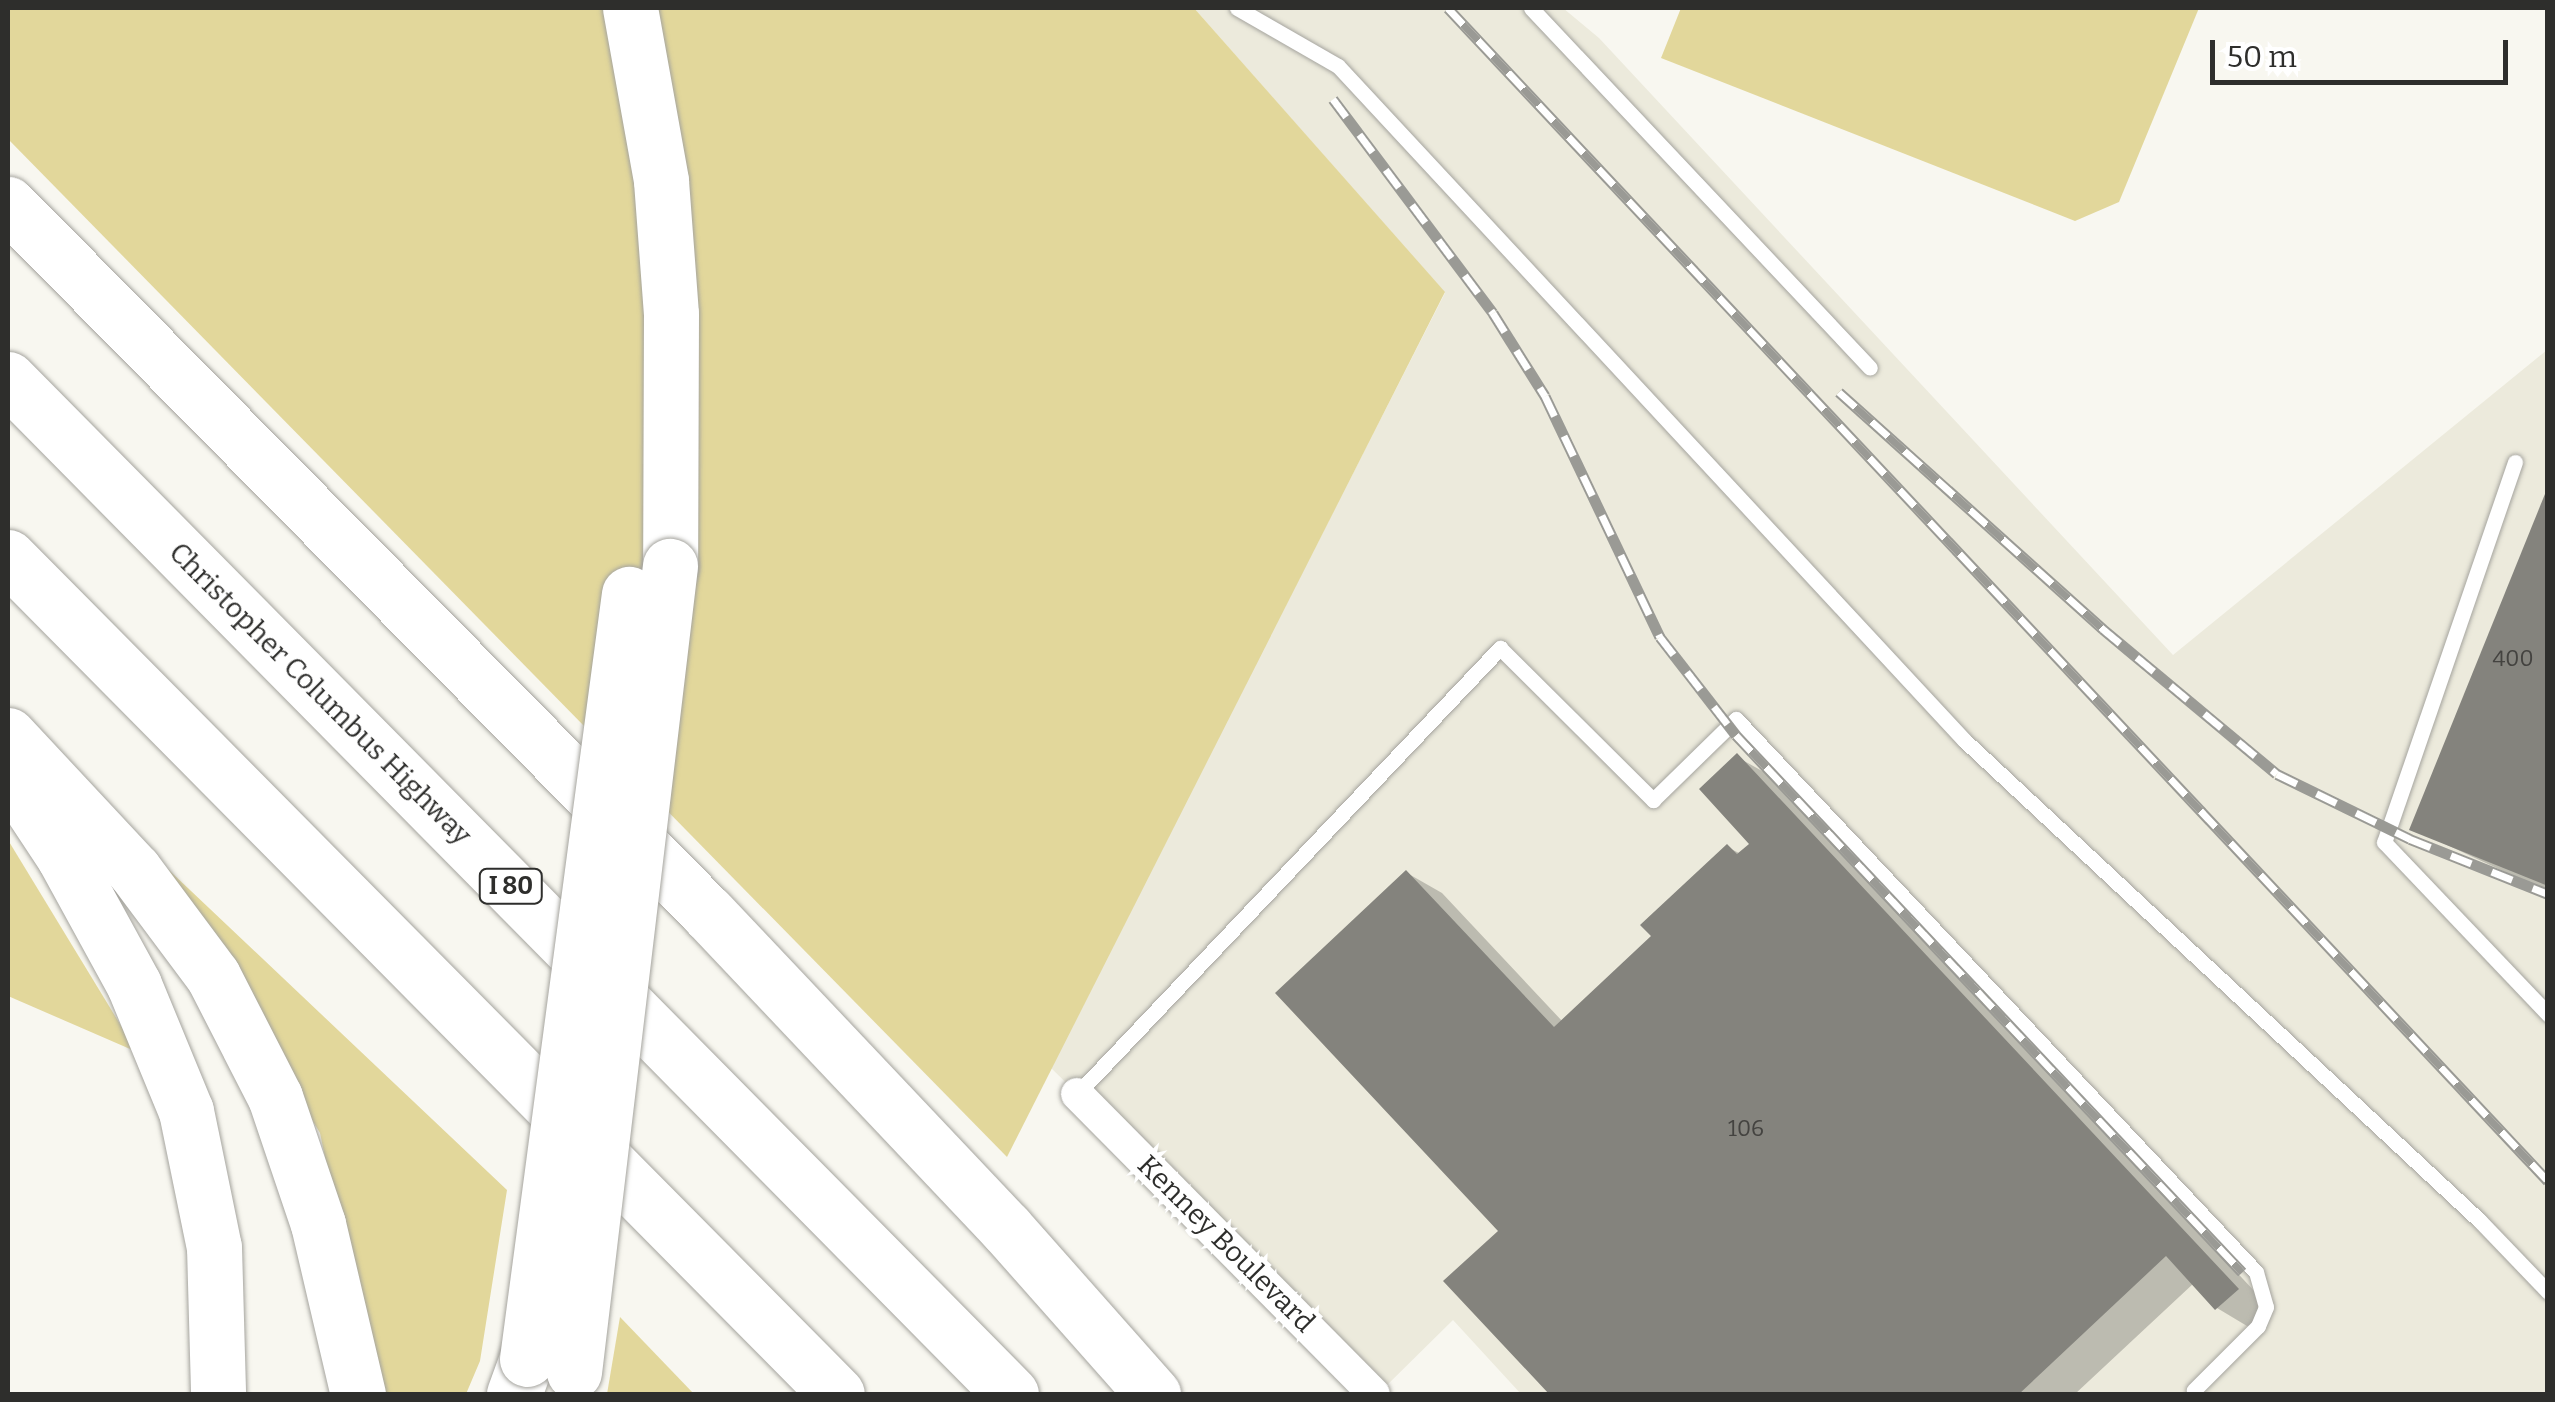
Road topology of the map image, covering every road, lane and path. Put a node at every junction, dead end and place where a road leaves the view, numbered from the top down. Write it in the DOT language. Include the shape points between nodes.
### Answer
graph roads {
  1 [pos="595,8"];
  2 [pos="630,8"];
  3 [pos="1236,8"];
  4 [pos="1531,8"];
  5 [pos="8,204"];
  6 [pos="1870,368"];
  7 [pos="8,379"];
  8 [pos="2515,462"];
  9 [pos="8,556"];
  10 [pos="652,561"];
  11 [pos="8,735"];
  12 [pos="8,772"];
  13 [pos="2548,1014"];
  14 [pos="1077,1094"];
  15 [pos="2548,1292"];
  16 [pos="546,1380"];
  17 [pos="2194,1393"];
  18 [pos="218,1394"];
  19 [pos="358,1394"];
  20 [pos="837,1394"];
  21 [pos="1012,1394"];
  22 [pos="1153,1394"];
  23 [pos="1374,1394"];
  1 -- 10 [label="highway" via="626,175 640,308"];
  2 -- 10 [label="highway" via="661,182 668,276"];
  3 -- 15 [label="lane" via="1338,66 1964,740"];
  4 -- 6 [label="lane"];
  5 -- 22 [label="highway" via="708,913"];
  7 -- 21 [label="highway, Christopher Columbus Highway / I 80"];
  8 -- 13 [label="lane" via="2384,842"];
  9 -- 20 [label="highway"];
  10 -- 16 [label="highway, bridge"];
  11 -- 19 [label="highway" via="134,870 213,976 274,1097 318,1224"];
  12 -- 18 [label="highway" via="134,985 186,1111 214,1247"];
  14 -- 17 [label="lane" via="1500,648 1653,800 1736,719 2256,1272 2266,1306 2258,1326"];
  14 -- 23 [label="street, Kenney Boulevard"];
}
